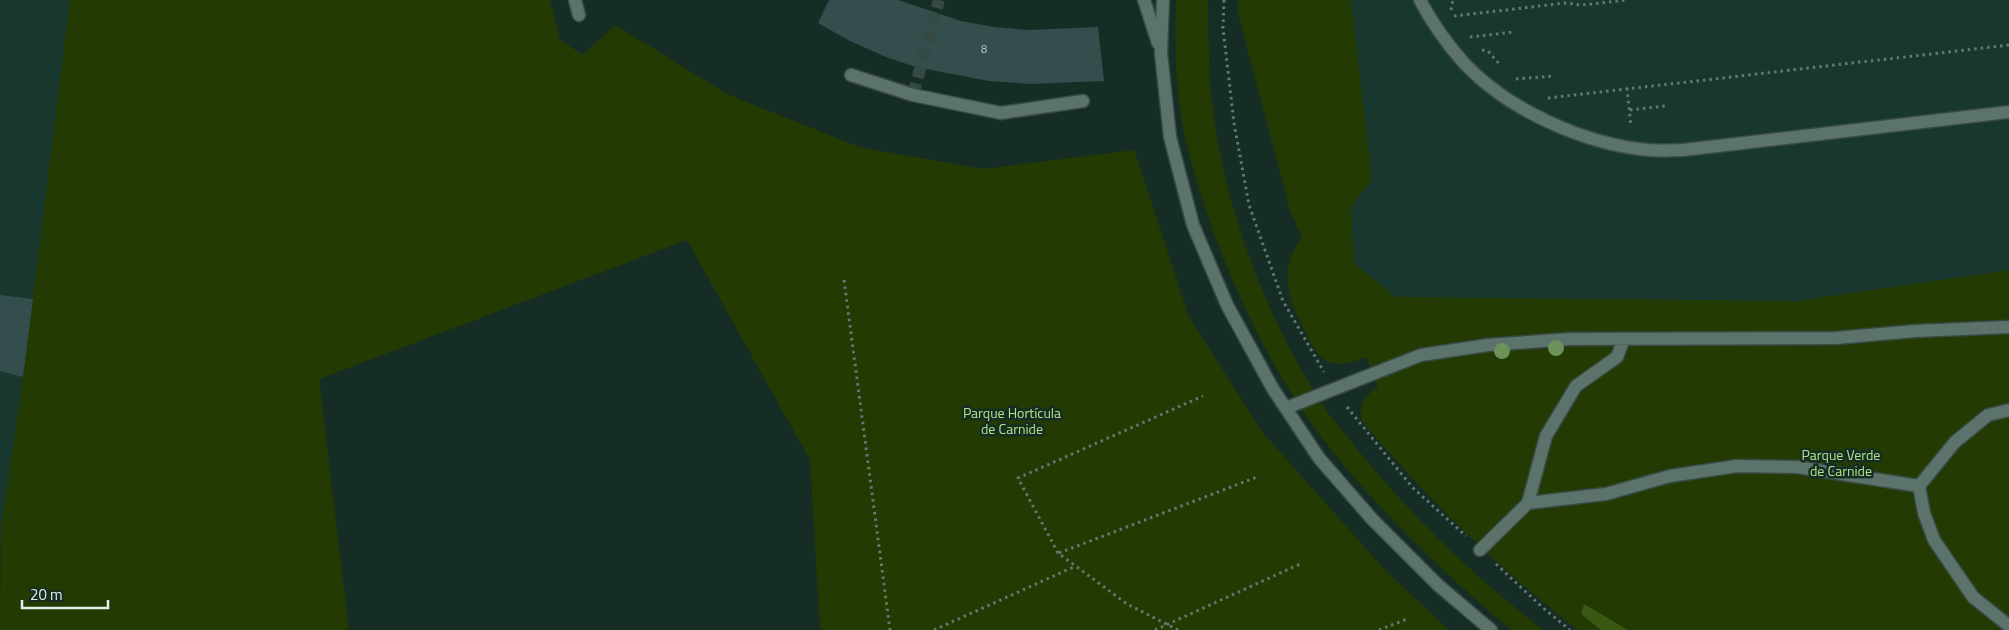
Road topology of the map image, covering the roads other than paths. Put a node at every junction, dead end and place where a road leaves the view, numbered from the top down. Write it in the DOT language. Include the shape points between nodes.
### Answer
graph roads {
  1 [pos="575,0"];
  2 [pos="1144,0"];
  3 [pos="1163,0"];
  4 [pos="1420,0"];
  5 [pos="579,15"];
  6 [pos="1161,52"];
  7 [pos="852,75"];
  8 [pos="1083,101"];
  9 [pos="2009,112"];
  10 [pos="2009,327"];
  11 [pos="1624,339"];
  12 [pos="1286,408"];
  13 [pos="2009,410"];
  14 [pos="1919,486"];
  15 [pos="1528,503"];
  16 [pos="1480,550"];
  17 [pos="2009,626"];
  18 [pos="1491,630"];
  1 -- 5 [label="street"];
  2 -- 6 [label="street"];
  3 -- 6 [label="street"];
  4 -- 9 [label="street" via="1431,20 1465,64 1504,95 1552,124 1587,137 1648,150 1683,150"];
  6 -- 12 [label="street" via="1170,137 1193,225 1226,305"];
  7 -- 8 [label="street" via="913,95 1001,113"];
  10 -- 11 [label="street" via="1836,338"];
  11 -- 12 [label="street" via="1488,345 1421,355"];
  11 -- 15 [label="street" via="1616,357 1576,386 1546,436"];
  12 -- 18 [label="street" via="1319,458 1372,519 1438,585"];
  13 -- 14 [label="street" via="1988,415 1955,442"];
  14 -- 15 [label="street" via="1797,468 1737,466 1670,476 1606,494"];
  14 -- 17 [label="street" via="1934,540 1973,597"];
  15 -- 16 [label="street"];
}
